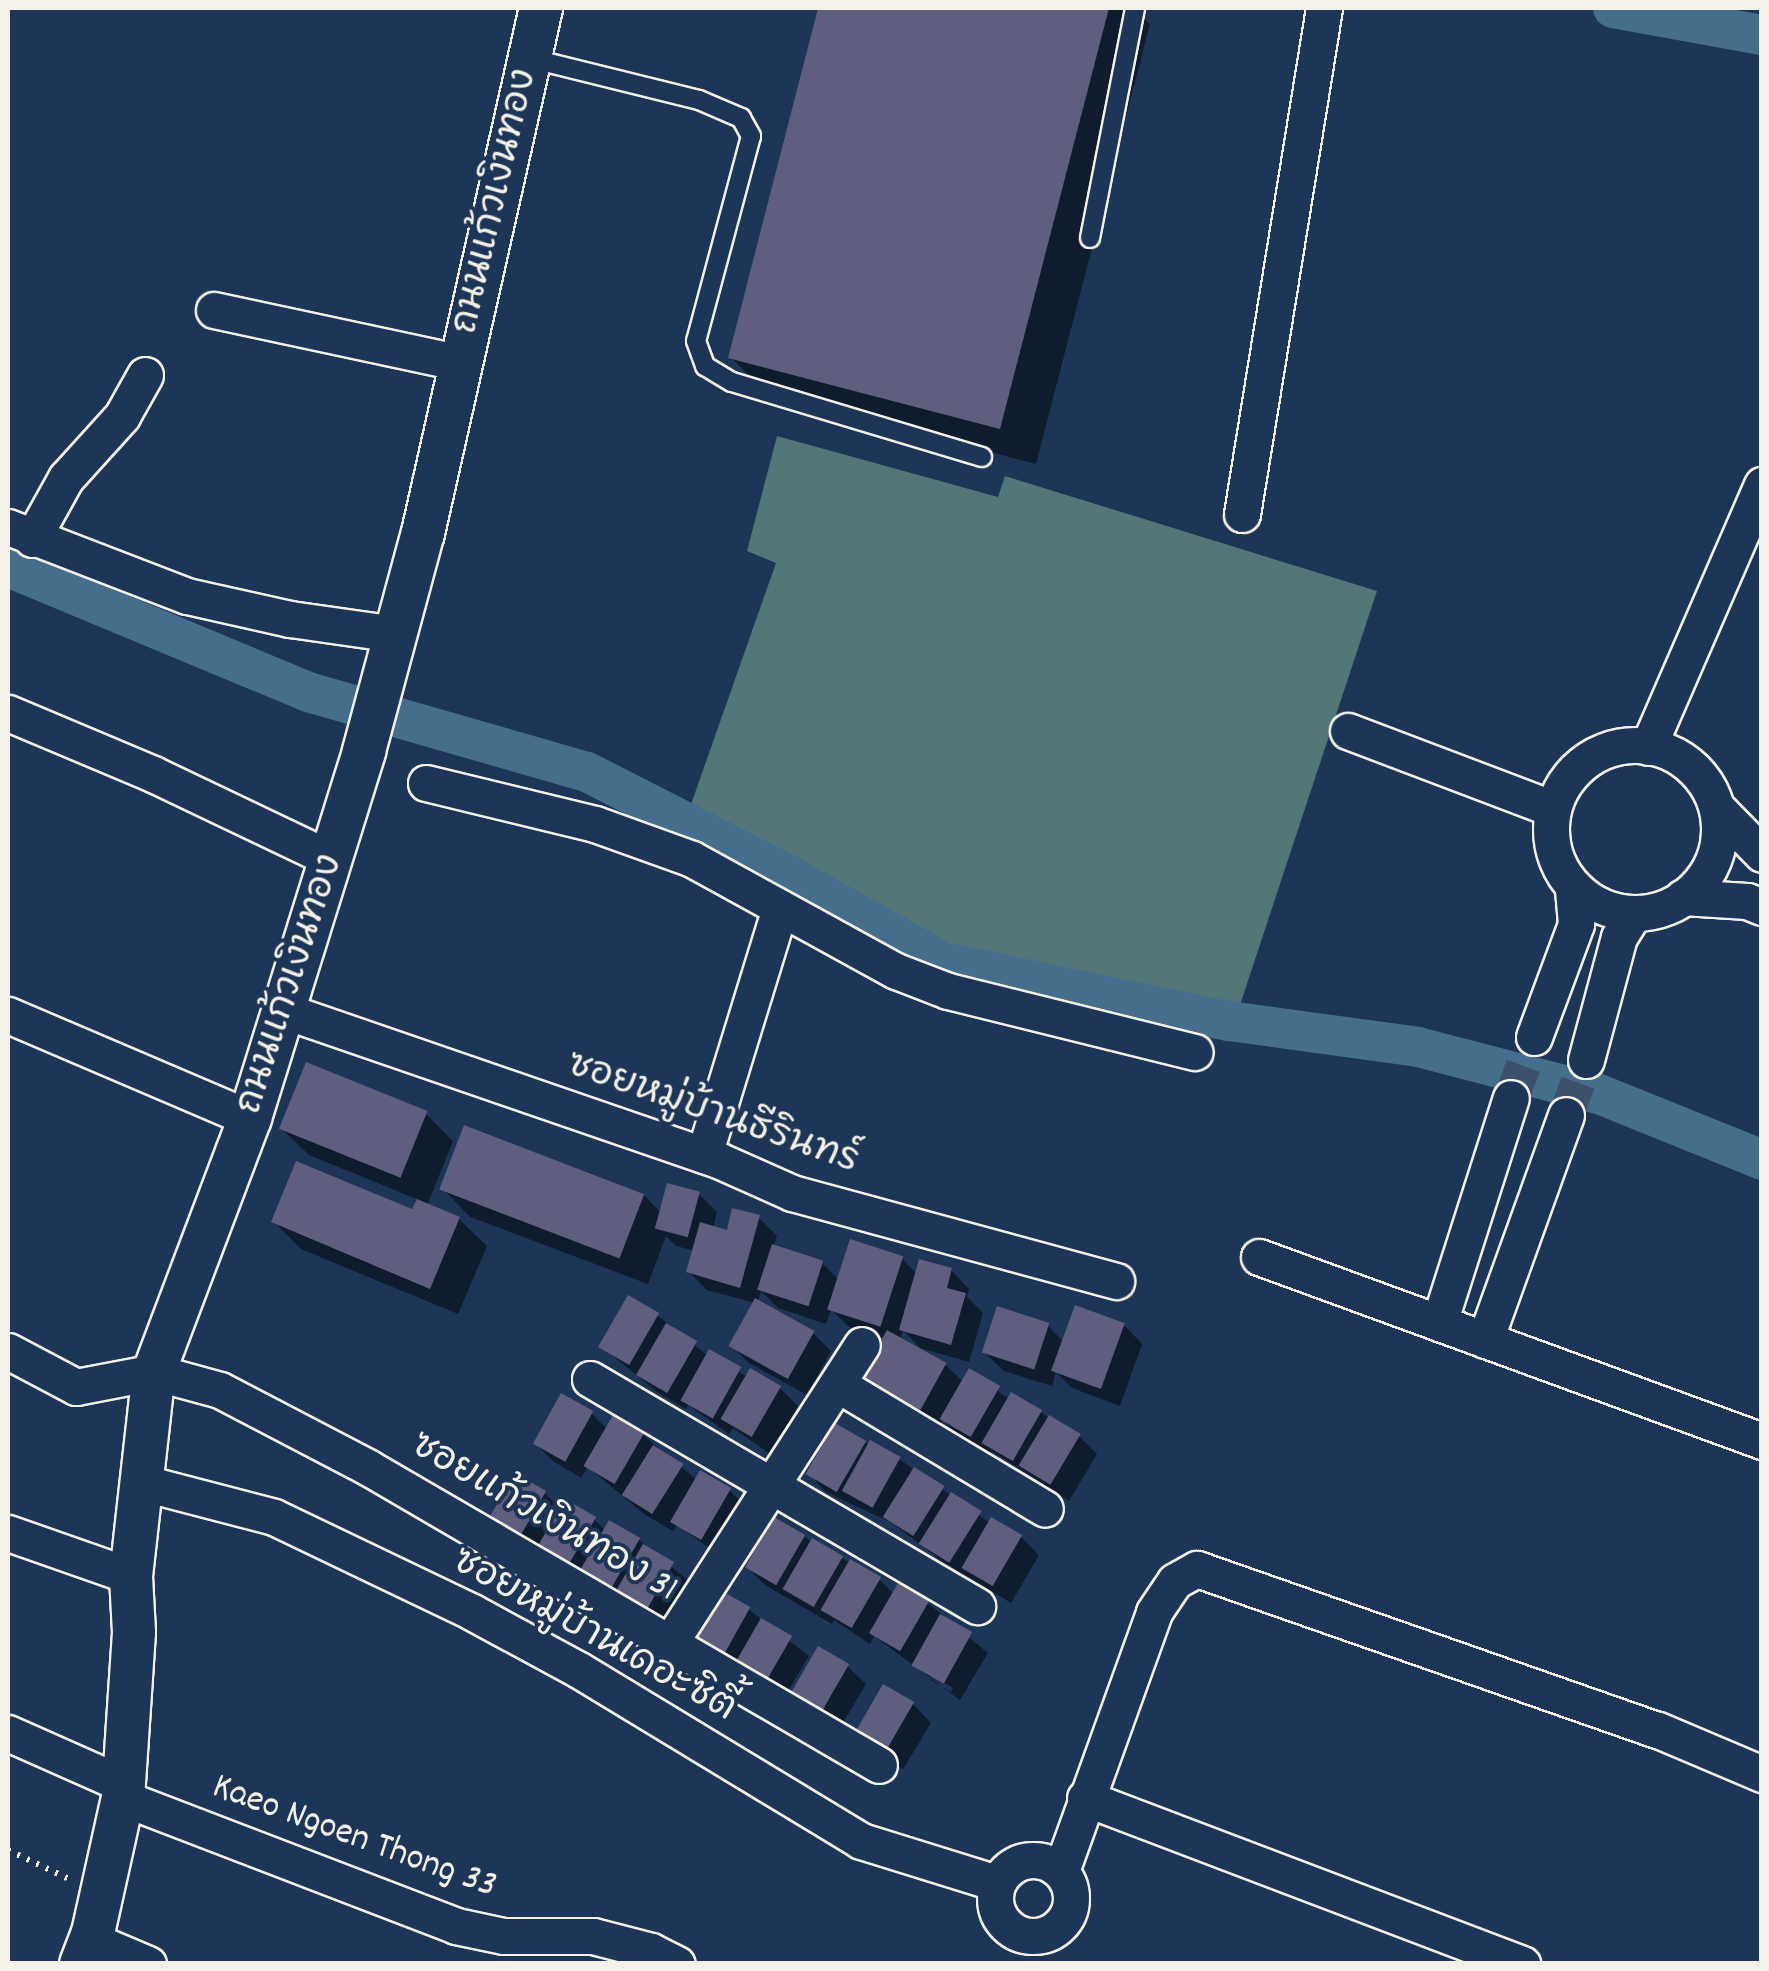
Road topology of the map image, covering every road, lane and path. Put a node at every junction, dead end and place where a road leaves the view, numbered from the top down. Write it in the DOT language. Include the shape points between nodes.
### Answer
graph roads {
  1 [pos="541,8"];
  2 [pos="1135,8"];
  3 [pos="1324,8"];
  4 [pos="529,58"];
  5 [pos="1090,238"];
  6 [pos="214,310"];
  7 [pos="461,363"];
  8 [pos="145,375"];
  9 [pos="982,458"];
  10 [pos="1762,485"];
  11 [pos="1242,514"];
  12 [pos="20,533"];
  13 [pos="390,650"];
  14 [pos="8,713"];
  15 [pos="1348,731"];
  16 [pos="1648,747"];
  17 [pos="426,783"];
  18 [pos="1553,809"];
  19 [pos="1718,809"];
  20 [pos="1762,854"];
  21 [pos="333,860"];
  22 [pos="1573,886"];
  23 [pos="1683,897"];
  24 [pos="780,908"];
  25 [pos="1762,908"];
  26 [pos="1634,912"];
  27 [pos="286,1012"];
  28 [pos="8,1015"];
  29 [pos="1534,1037"];
  30 [pos="1194,1052"];
  31 [pos="1586,1060"];
  32 [pos="1511,1098"];
  33 [pos="1566,1115"];
  34 [pos="250,1118"];
  35 [pos="704,1156"];
  36 [pos="1259,1257"];
  37 [pos="1116,1281"];
  38 [pos="1439,1323"];
  39 [pos="1484,1340"];
  40 [pos="862,1345"];
  41 [pos="8,1351"];
  42 [pos="154,1372"];
  43 [pos="590,1378"];
  44 [pos="839,1385"];
  45 [pos="1762,1441"];
  46 [pos="140,1482"];
  47 [pos="770,1485"];
  48 [pos="1044,1509"];
  49 [pos="8,1533"];
  50 [pos="131,1576"];
  51 [pos="976,1606"];
  52 [pos="671,1641"];
  53 [pos="8,1732"];
  54 [pos="878,1765"];
  55 [pos="1762,1774"];
  56 [pos="123,1791"];
  57 [pos="1086,1798"];
  58 [pos="8,1850"];
  59 [pos="1061,1871"];
  60 [pos="997,1883"];
  61 [pos="102,1894"];
  62 [pos="1034,1950"];
  63 [pos="86,1951"];
  64 [pos="148,1964"];
  65 [pos="677,1964"];
  66 [pos="1523,1964"];
  1 -- 4 [label="street, ถนนแก้วเงินทอง"];
  2 -- 5 [label="lane"];
  3 -- 11 [label="street"];
  4 -- 7 [label="street, ถนนแก้วเงินทอง"];
  4 -- 9 [label="lane" via="699,100 741,118 751,136 696,341 705,366 732,382"];
  6 -- 7 [label="street"];
  7 -- 13 [label="street, ถนนแก้วเงินทอง"];
  8 -- 12 [label="street" via="122,416"];
  10 -- 16 [label="street"];
  12 -- 13 [label="street" via="187,596"];
  13 -- 21 [label="street, ถนนแก้วเงินทอง"];
  14 -- 21 [label="street"];
  15 -- 18 [label="street"];
  16 -- 18 [label="street" via="1606,750 1582,763"];
  16 -- 19 [label="street" via="1687,762"];
  17 -- 24 [label="street" via="595,824 692,859"];
  18 -- 22 [label="street" via="1554,850"];
  19 -- 20 [label="street"];
  19 -- 23 [label="street" via="1720,837 1712,864"];
  21 -- 27 [label="street, ถนนแก้วเงินทอง"];
  22 -- 26 [label="street" via="1595,903"];
  22 -- 29 [label="street" via="1576,924"];
  23 -- 25 [label="street"];
  23 -- 26 [label="street"];
  24 -- 30 [label="street" via="896,971 948,991"];
  24 -- 35 [label="street"];
  26 -- 31 [label="street" via="1619,937"];
  27 -- 34 [label="street, ถนนแก้วเงินทอง"];
  27 -- 35 [label="street, ซอยหมู่บ้านธีรินทร์"];
  28 -- 34 [label="street"];
  32 -- 38 [label="street"];
  33 -- 39 [label="street"];
  34 -- 42 [label="street, ถนนแก้วเงินทอง"];
  35 -- 37 [label="street, ซอยหมู่บ้านธีรินทร์" via="792,1194"];
  36 -- 38 [label="street"];
  38 -- 39 [label="street"];
  39 -- 45 [label="street"];
  40 -- 44 [label="street"];
  41 -- 42 [label="street" via="76,1386"];
  42 -- 46 [label="street, ถนนแก้วเงินทอง"];
  42 -- 52 [label="street, ซอยแก้วเงินทอง 31" via="237,1398"];
  43 -- 47 [label="street"];
  44 -- 47 [label="street"];
  44 -- 48 [label="street"];
  46 -- 50 [label="street, ถนนแก้วเงินทอง"];
  46 -- 60 [label="street, ซอยหมู่บ้านเดอะซิตี้" via="274,1518 579,1670 861,1841"];
  47 -- 51 [label="street"];
  47 -- 52 [label="street"];
  49 -- 50 [label="street"];
  50 -- 56 [label="street, ถนนแก้วเงินทอง" via="134,1632"];
  52 -- 54 [label="street, ซอยแก้วเงินทอง 31"];
  53 -- 56 [label="street, Kaeo Ngoen Thong 33"];
  55 -- 57 [label="street" via="1658,1730 1197,1569 1176,1582 1154,1612"];
  56 -- 61 [label="street, ถนนแก้วเงินทอง"];
  56 -- 65 [label="street, Kaeo Ngoen Thong 33" via="456,1926 504,1936 592,1936 651,1950"];
  57 -- 59 [label="street"];
  57 -- 66 [label="street"];
  58 -- 61 [label="path"];
  59 -- 60 [label="street" via="1027,1860"];
  59 -- 62 [label="street" via="1071,1906"];
  60 -- 62 [label="street" via="1002,1922"];
  61 -- 63 [label="street, ถนนแก้วเงินทอง"];
  63 -- 64 [label="street"];
}
